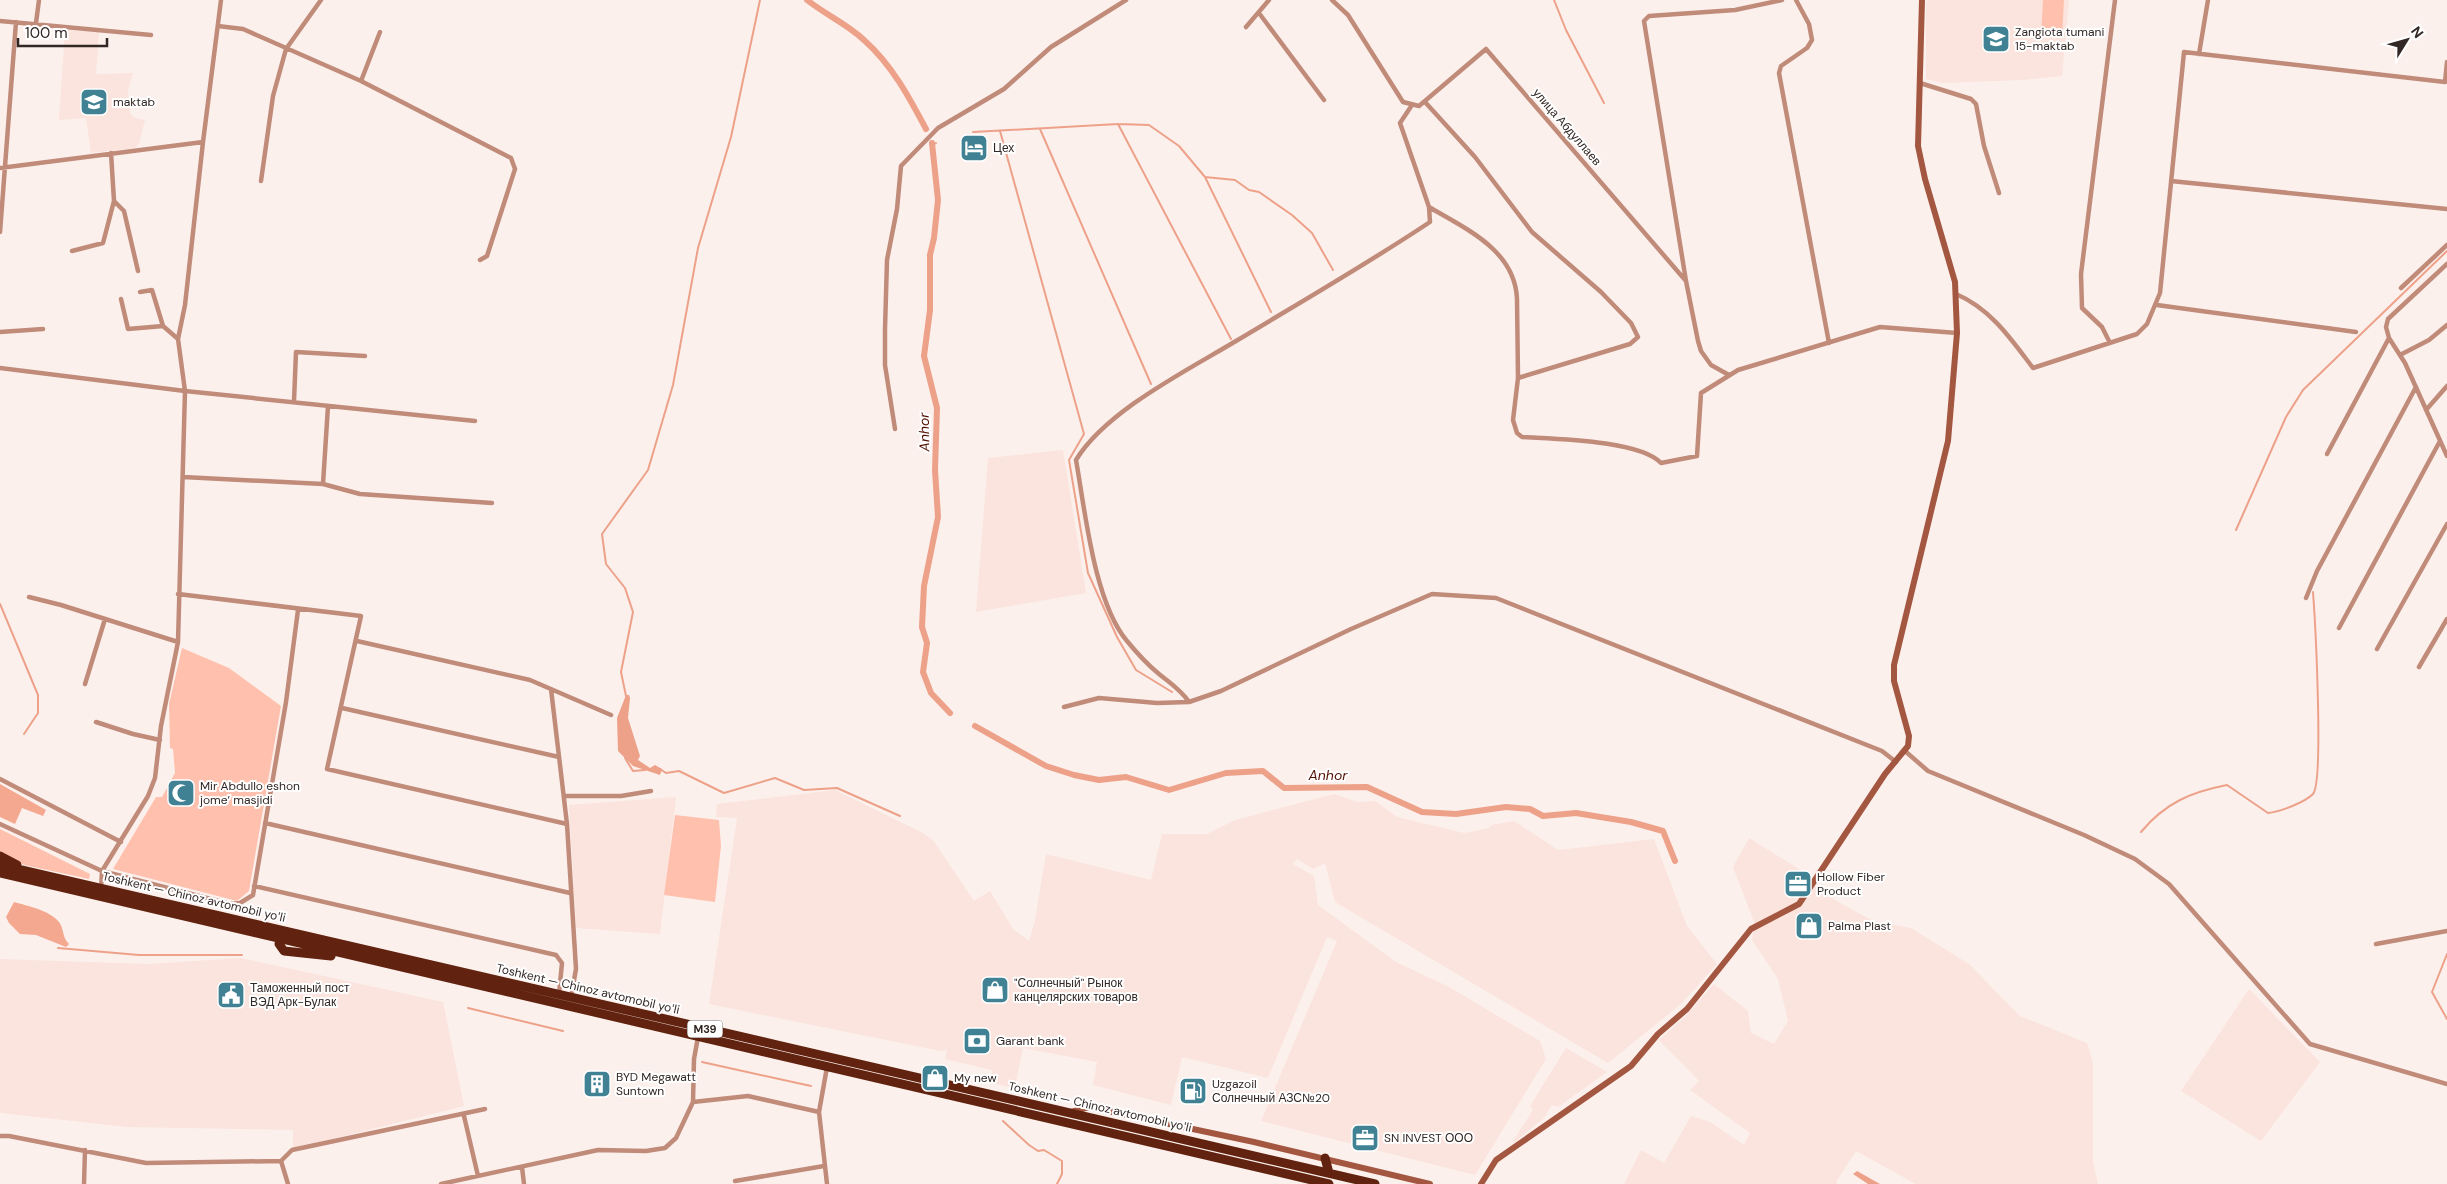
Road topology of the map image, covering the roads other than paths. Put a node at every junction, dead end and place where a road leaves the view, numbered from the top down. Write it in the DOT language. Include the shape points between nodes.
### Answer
graph roads {
  1 [pos="39,0"];
  2 [pos="221,0"];
  3 [pos="321,0"];
  4 [pos="1126,0"];
  5 [pos="1269,0"];
  6 [pos="1332,0"];
  7 [pos="1782,0"];
  8 [pos="1796,0"];
  9 [pos="1922,0"];
  10 [pos="2115,0"];
  11 [pos="2208,0"];
  12 [pos="1258,13"];
  13 [pos="0,21"];
  14 [pos="16,22"];
  15 [pos="36,23"];
  16 [pos="218,26"];
  17 [pos="1246,27"];
  18 [pos="380,32"];
  19 [pos="151,35"];
  20 [pos="286,49"];
  21 [pos="2200,54"];
  22 [pos="2447,62"];
  23 [pos="361,81"];
  24 [pos="1920,83"];
  25 [pos="1324,100"];
  26 [pos="1425,102"];
  27 [pos="1412,104"];
  28 [pos="203,142"];
  29 [pos="111,153"];
  30 [pos="3,168"];
  31 [pos="261,181"];
  32 [pos="2171,181"];
  33 [pos="1999,193"];
  34 [pos="114,201"];
  35 [pos="1429,207"];
  36 [pos="2447,209"];
  37 [pos="0,232"];
  38 [pos="2447,245"];
  39 [pos="72,251"];
  40 [pos="480,260"];
  41 [pos="2447,264"];
  42 [pos="138,271"];
  43 [pos="1686,281"];
  44 [pos="2401,288"];
  45 [pos="140,292"];
  46 [pos="1956,294"];
  47 [pos="121,300"];
  48 [pos="2157,304"];
  49 [pos="2447,325"];
  50 [pos="163,326"];
  51 [pos="43,329"];
  52 [pos="0,332"];
  53 [pos="2356,332"];
  54 [pos="1957,333"];
  55 [pos="2390,338"];
  56 [pos="178,339"];
  57 [pos="1829,343"];
  58 [pos="2110,343"];
  59 [pos="2400,355"];
  60 [pos="365,356"];
  61 [pos="0,368"];
  62 [pos="1729,375"];
  63 [pos="1518,378"];
  64 [pos="2447,386"];
  65 [pos="2416,387"];
  66 [pos="185,391"];
  67 [pos="294,401"];
  68 [pos="328,406"];
  69 [pos="2426,410"];
  70 [pos="475,420"];
  71 [pos="895,429"];
  72 [pos="2440,441"];
  73 [pos="2445,448"];
  74 [pos="2327,454"];
  75 [pos="2447,456"];
  76 [pos="184,476"];
  77 [pos="323,484"];
  78 [pos="492,503"];
  79 [pos="2447,524"];
  80 [pos="178,594"];
  81 [pos="29,597"];
  82 [pos="2306,598"];
  83 [pos="298,610"];
  84 [pos="105,619"];
  85 [pos="2447,619"];
  86 [pos="2339,628"];
  87 [pos="357,640"];
  88 [pos="178,642"];
  89 [pos="2377,649"];
  90 [pos="2419,667"];
  91 [pos="85,684"];
  92 [pos="551,689"];
  93 [pos="1190,702"];
  94 [pos="1064,707"];
  95 [pos="342,708"];
  96 [pos="611,715"];
  97 [pos="96,722"];
  98 [pos="160,740"];
  99 [pos="1905,751"];
  100 [pos="559,757"];
  101 [pos="1896,762"];
  102 [pos="0,779"];
  103 [pos="651,791"];
  104 [pos="564,796"];
  105 [pos="265,823"];
  106 [pos="0,824"];
  107 [pos="567,824"];
  108 [pos="122,842"];
  109 [pos="0,856"];
  110 [pos="0,865"];
  111 [pos="102,871"];
  112 [pos="0,873"];
  113 [pos="34,877"];
  114 [pos="0,880"];
  115 [pos="254,886"];
  116 [pos="102,888"];
  117 [pos="570,893"];
  118 [pos="230,904"];
  119 [pos="223,915"];
  120 [pos="2447,931"];
  121 [pos="286,932"];
  122 [pos="279,938"];
  123 [pos="298,939"];
  124 [pos="2376,944"];
  125 [pos="373,960"];
  126 [pos="559,995"];
  127 [pos="571,998"];
  128 [pos="698,1037"];
  129 [pos="827,1067"];
  130 [pos="2447,1084"];
  131 [pos="694,1102"];
  132 [pos="485,1109"];
  133 [pos="819,1112"];
  134 [pos="1068,1112"];
  135 [pos="464,1116"];
  136 [pos="0,1136"];
  137 [pos="1223,1136"];
  138 [pos="1217,1147"];
  139 [pos="85,1150"];
  140 [pos="1208,1156"];
  141 [pos="1325,1158"];
  142 [pos="281,1161"];
  143 [pos="824,1166"];
  144 [pos="522,1167"];
  145 [pos="1329,1173"];
  146 [pos="478,1176"];
  147 [pos="735,1181"];
  148 [pos="84,1184"];
  149 [pos="288,1184"];
  150 [pos="441,1184"];
  151 [pos="524,1184"];
  152 [pos="827,1184"];
  153 [pos="1329,1184"];
  154 [pos="1375,1184"];
  155 [pos="1430,1184"];
  156 [pos="1482,1184"];
  1 -- 15 [label="street"];
  2 -- 16 [label="street"];
  3 -- 20 [label="street"];
  4 -- 71 [label="street" via="1052,47 1004,89 938,128 901,166 887,260 885,329 885,365"];
  5 -- 12 [label="street"];
  6 -- 27 [label="street" via="1348,14 1403,102"];
  7 -- 43 [label="street" via="1734,10 1649,16 1644,22"];
  8 -- 57 [label="street" via="1809,24 1812,40 1807,48 1781,66 1779,73"];
  9 -- 24 [label="street"];
  10 -- 58 [label="street" via="2081,274 2082,308 2102,328"];
  11 -- 21 [label="street"];
  12 -- 17 [label="street"];
  12 -- 25 [label="street"];
  13 -- 14 [label="street"];
  14 -- 15 [label="street"];
  14 -- 30 [label="street"];
  15 -- 19 [label="street"];
  16 -- 20 [label="street" via="243,29"];
  16 -- 28 [label="street"];
  18 -- 23 [label="street"];
  20 -- 23 [label="street"];
  20 -- 31 [label="street" via="273,96"];
  21 -- 22 [label="street" via="2445,82"];
  21 -- 32 [label="street" via="2184,52"];
  23 -- 40 [label="street" via="511,158 515,169 487,256"];
  24 -- 33 [label="street" via="1971,99 1976,104 1984,146"];
  24 -- 46 [label="street" via="1919,154"];
  26 -- 27 [label="street" via="1419,106"];
  26 -- 43 [label="street, улица Абдуллаев" via="1486,49"];
  26 -- 63 [label="street" via="1475,157 1532,232 1601,292 1631,323 1638,337 1630,344"];
  27 -- 35 [label="street" via="1400,123"];
  28 -- 29 [label="street"];
  28 -- 56 [label="street" via="185,305"];
  29 -- 30 [label="street"];
  29 -- 34 [label="street"];
  30 -- 37 [label="street"];
  32 -- 36 [label="street"];
  32 -- 48 [label="street"];
  34 -- 39 [label="street" via="103,243"];
  34 -- 42 [label="street" via="124,211"];
  35 -- 63 [label="street" via="1486,242 1513,274 1517,286"];
  35 -- 93 [label="street" via="1430,222 1110,420 1076,460 1097,575 1114,620 1126,640"];
  38 -- 44 [label="street"];
  41 -- 55 [label="street" via="2388,319 2386,327"];
  43 -- 62 [label="street" via="1701,351 1711,365"];
  45 -- 50 [label="street" via="152,290"];
  46 -- 54 [label="street"];
  46 -- 58 [label="street" via="1969,299 2000,324 2033,368"];
  47 -- 50 [label="street" via="128,329"];
  48 -- 53 [label="street"];
  48 -- 58 [label="street" via="2141,331"];
  49 -- 59 [label="street" via="2429,340"];
  50 -- 56 [label="street"];
  51 -- 52 [label="street"];
  54 -- 57 [label="street" via="1880,327"];
  54 -- 99 [label="street" via="1948,441 1895,660 1895,686 1908,736"];
  55 -- 59 [label="street"];
  55 -- 74 [label="street"];
  56 -- 66 [label="street"];
  57 -- 62 [label="street"];
  59 -- 65 [label="street"];
  60 -- 67 [label="street" via="296,352"];
  61 -- 66 [label="street"];
  62 -- 63 [label="street" via="1704,390 1700,398 1698,455 1663,462 1645,452 1624,447 1522,437 1517,433 1513,420"];
  64 -- 69 [label="street"];
  65 -- 69 [label="street"];
  65 -- 82 [label="street" via="2317,571"];
  66 -- 67 [label="street"];
  66 -- 76 [label="street"];
  67 -- 68 [label="street"];
  68 -- 70 [label="street"];
  68 -- 77 [label="street"];
  69 -- 72 [label="street"];
  72 -- 73 [label="street"];
  72 -- 86 [label="street"];
  73 -- 75 [label="street"];
  76 -- 77 [label="street"];
  76 -- 80 [label="street"];
  77 -- 78 [label="street" via="360,494"];
  79 -- 89 [label="street"];
  80 -- 83 [label="street"];
  80 -- 88 [label="street"];
  81 -- 84 [label="street"];
  83 -- 87 [label="street" via="359,614"];
  83 -- 105 [label="street"];
  84 -- 88 [label="street"];
  84 -- 91 [label="street"];
  85 -- 90 [label="street"];
  87 -- 92 [label="street" via="530,680"];
  87 -- 95 [label="street"];
  88 -- 98 [label="street"];
  92 -- 96 [label="street"];
  92 -- 100 [label="street"];
  93 -- 94 [label="street" via="1098,698"];
  93 -- 101 [label="street" via="1221,691 1432,594 1496,598 1882,751"];
  95 -- 100 [label="street"];
  95 -- 107 [label="street" via="327,769"];
  97 -- 98 [label="street"];
  98 -- 108 [label="street" via="148,796"];
  99 -- 101 [label="street"];
  99 -- 130 [label="street" via="1928,771 2084,835 2147,867 2168,884 2310,1044"];
  100 -- 104 [label="street"];
  101 -- 156 [label="street" via="1799,904 1751,929 1687,1009 1658,1034 1630,1066 1496,1160"];
  102 -- 108 [label="street"];
  103 -- 104 [label="street" via="621,796"];
  104 -- 107 [label="street"];
  105 -- 115 [label="street"];
  105 -- 117 [label="street"];
  106 -- 111 [label="street"];
  107 -- 117 [label="street"];
  108 -- 111 [label="street"];
  109 -- 113 [label="highway"];
  110 -- 113 [label="highway, Toshkent — Chinoz avtomobil yoʻli / M39"];
  111 -- 116 [label="street"];
  111 -- 118 [label="street"];
  112 -- 113 [label="highway, Toshkent — Chinoz avtomobil yoʻli / M39"];
  113 -- 114 [label="highway"];
  113 -- 116 [label="highway, Toshkent — Chinoz avtomobil yoʻli / M39"];
  113 -- 122 [label="highway, Toshkent — Chinoz avtomobil yoʻli / M39"];
  115 -- 118 [label="street" via="253,895 240,903"];
  115 -- 126 [label="street" via="556,955 561,959 563,968"];
  116 -- 119 [label="highway, Toshkent — Chinoz avtomobil yoʻli / M39"];
  117 -- 127 [label="street" via="576,969"];
  118 -- 119 [label="street"];
  119 -- 121 [label="highway, Toshkent — Chinoz avtomobil yoʻli / M39"];
  120 -- 124 [label="street"];
  121 -- 122 [label="highway"];
  121 -- 123 [label="highway, Toshkent — Chinoz avtomobil yoʻli / M39"];
  122 -- 123 [label="highway, Toshkent — Chinoz avtomobil yoʻli / M39"];
  122 -- 125 [label="highway" via="284,951"];
  123 -- 125 [label="highway, Toshkent — Chinoz avtomobil yoʻli / M39"];
  123 -- 126 [label="highway, Toshkent — Chinoz avtomobil yoʻli / M39"];
  125 -- 128 [label="highway, Toshkent — Chinoz avtomobil yoʻli / M39"];
  126 -- 127 [label="highway, Toshkent — Chinoz avtomobil yoʻli / M39"];
  127 -- 134 [label="highway, Toshkent — Chinoz avtomobil yoʻli / M39"];
  128 -- 129 [label="highway, Toshkent — Chinoz avtomobil yoʻli / M39"];
  128 -- 131 [label="street" via="694,1059"];
  129 -- 133 [label="street"];
  129 -- 140 [label="highway, Toshkent — Chinoz avtomobil yoʻli / M39"];
  131 -- 133 [label="street" via="748,1096"];
  131 -- 144 [label="street" via="676,1138 665,1148 598,1150"];
  132 -- 135 [label="street"];
  133 -- 143 [label="street"];
  134 -- 137 [label="street, M39" via="1089,1107"];
  134 -- 138 [label="highway, Toshkent — Chinoz avtomobil yoʻli / M39"];
  135 -- 142 [label="street" via="292,1150"];
  135 -- 146 [label="street"];
  136 -- 139 [label="street"];
  137 -- 138 [label="street"];
  137 -- 141 [label="street, M39"];
  138 -- 140 [label="highway"];
  138 -- 145 [label="highway, Toshkent — Chinoz avtomobil yoʻli / M39"];
  139 -- 142 [label="street" via="146,1163"];
  139 -- 148 [label="street"];
  140 -- 153 [label="highway, Toshkent — Chinoz avtomobil yoʻli / M39"];
  141 -- 145 [label="highway"];
  141 -- 155 [label="street, M39"];
  142 -- 149 [label="street"];
  143 -- 147 [label="street"];
  143 -- 152 [label="street"];
  144 -- 146 [label="street"];
  144 -- 151 [label="street"];
  145 -- 154 [label="highway, Toshkent — Chinoz avtomobil yoʻli / M39"];
  146 -- 150 [label="street"];
}
